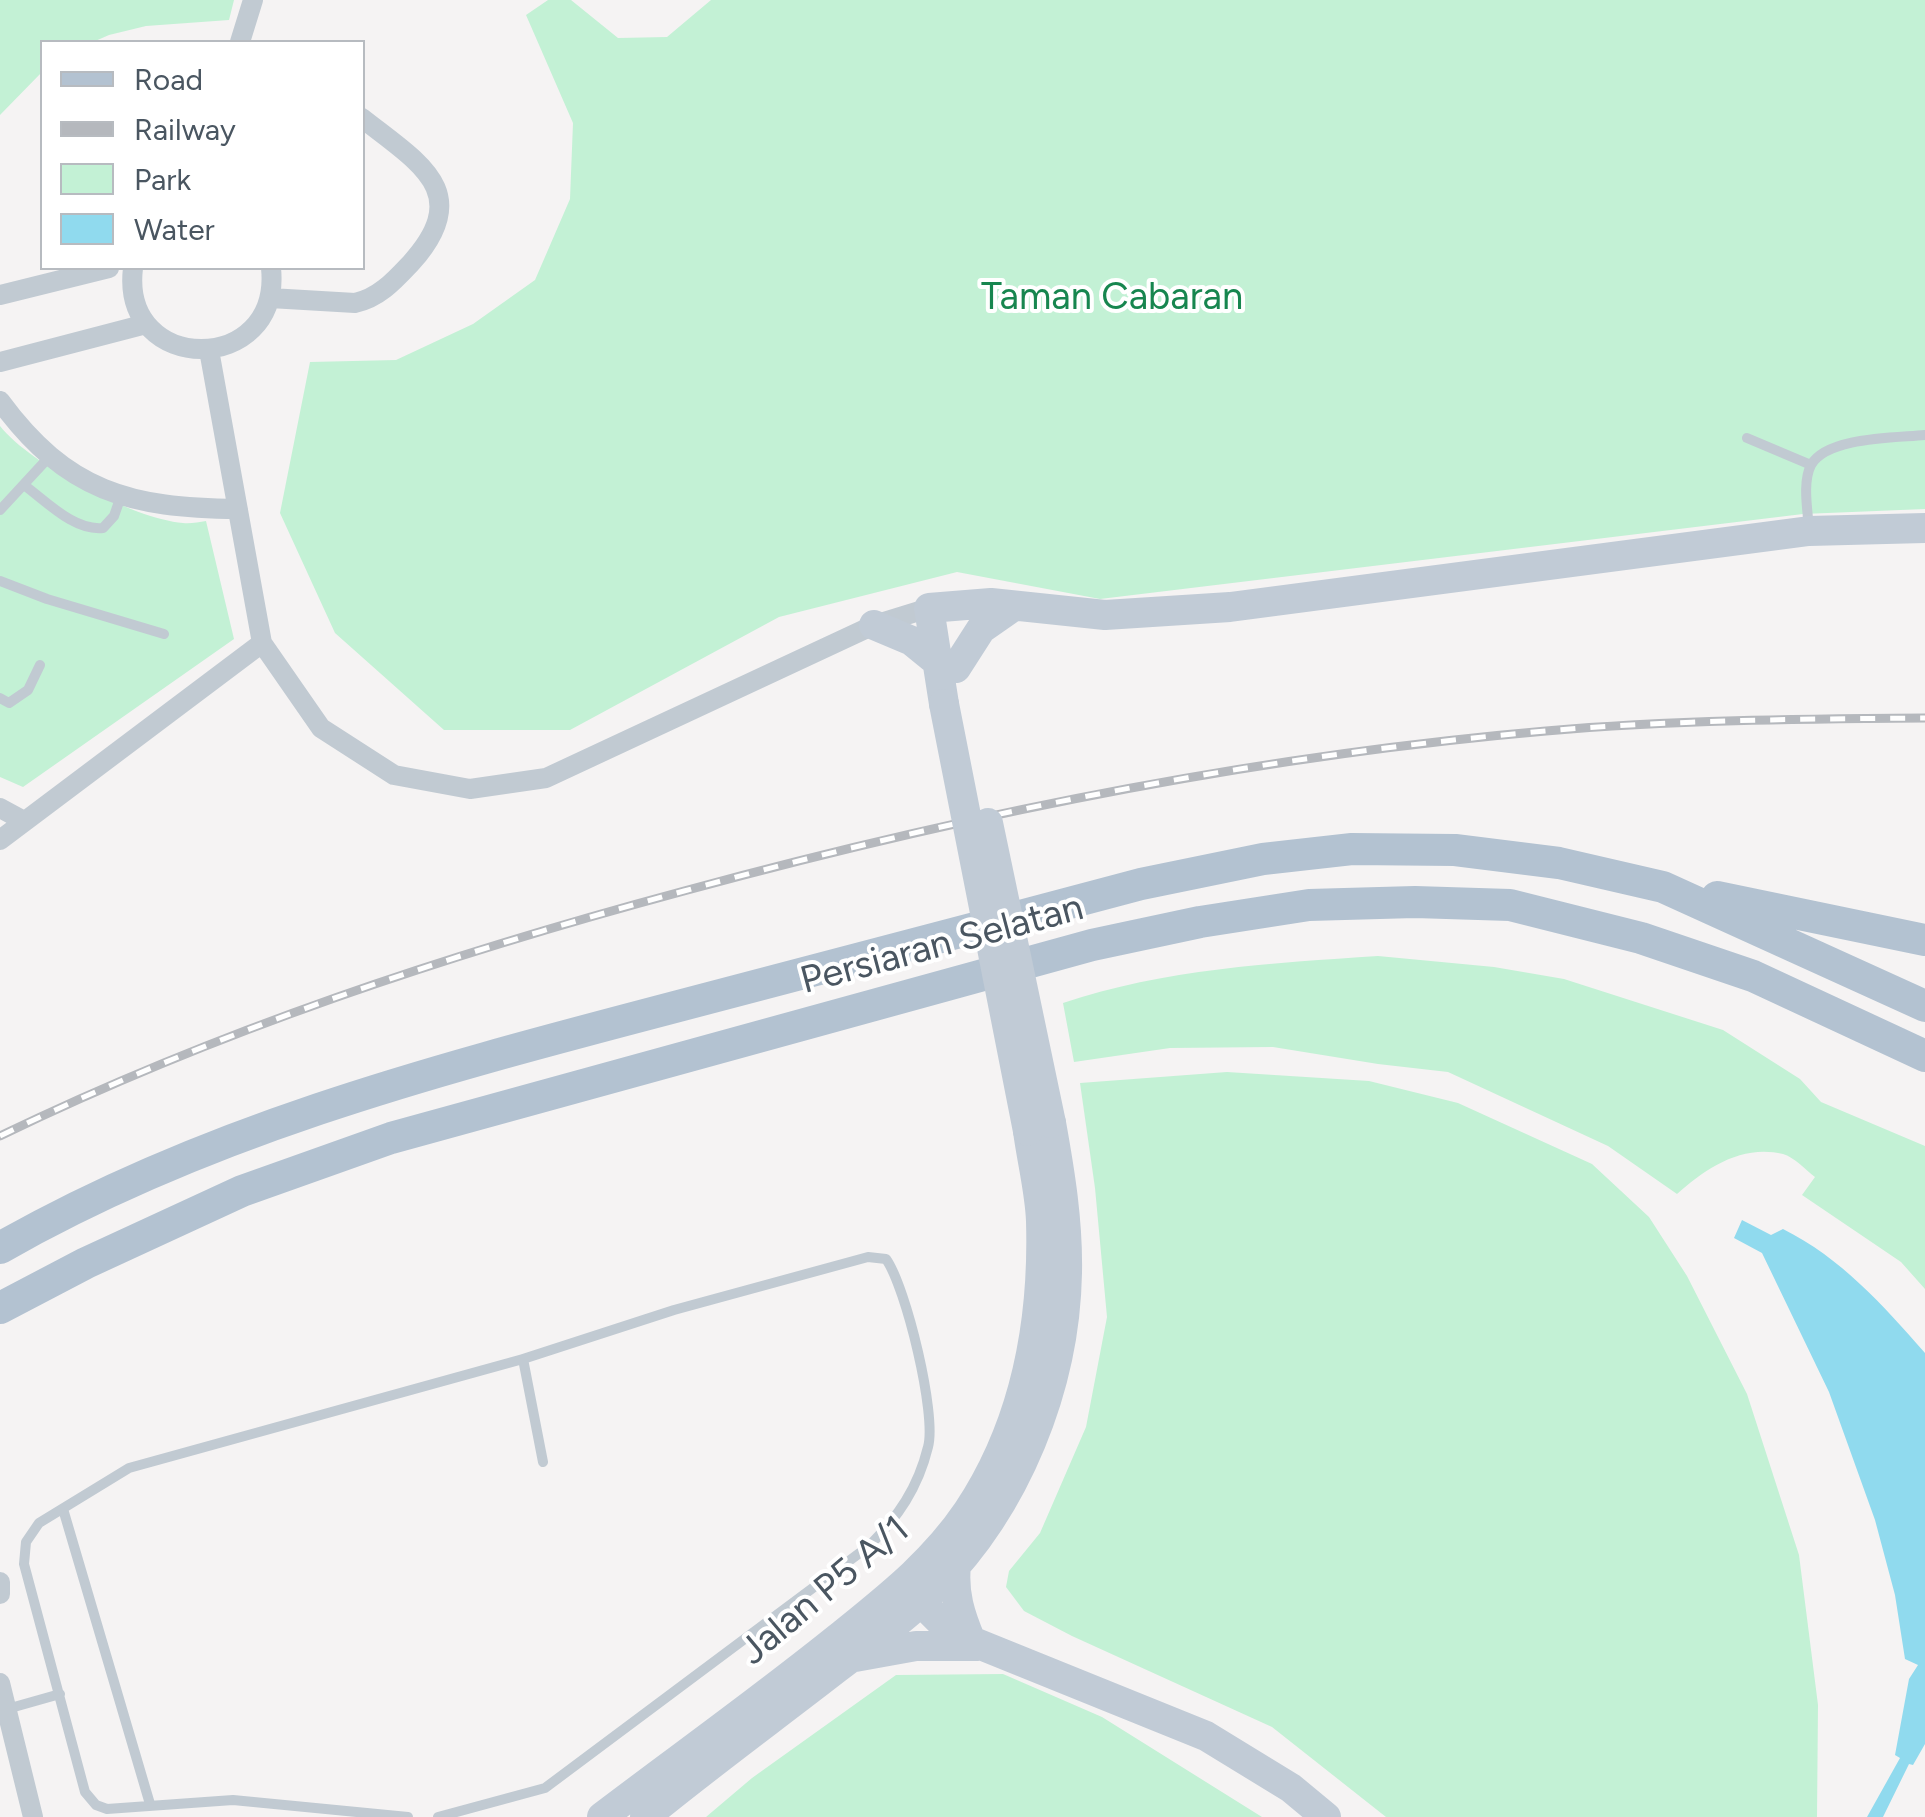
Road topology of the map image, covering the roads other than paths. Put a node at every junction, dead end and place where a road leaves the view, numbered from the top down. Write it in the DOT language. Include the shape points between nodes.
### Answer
graph roads {
  1 [pos="253,0"];
  2 [pos="241,40"];
  3 [pos="365,121"];
  4 [pos="100,270"];
  5 [pos="132,270"];
  6 [pos="271,270"];
  7 [pos="0,295"];
  8 [pos="270,298"];
  9 [pos="146,324"];
  10 [pos="208,350"];
  11 [pos="0,362"];
  12 [pos="0,401"];
  13 [pos="1925,435"];
  14 [pos="1747,438"];
  15 [pos="50,456"];
  16 [pos="1812,465"];
  17 [pos="24,485"];
  18 [pos="120,496"];
  19 [pos="238,509"];
  20 [pos="0,510"];
  21 [pos="1925,528"];
  22 [pos="1809,531"];
  23 [pos="0,580"];
  24 [pos="1014,606"];
  25 [pos="937,607"];
  26 [pos="874,625"];
  27 [pos="164,634"];
  28 [pos="262,643"];
  29 [pos="40,665"];
  30 [pos="947,666"];
  31 [pos="0,698"];
  32 [pos="0,808"];
  33 [pos="24,821"];
  34 [pos="0,840"];
  35 [pos="1664,887"];
  36 [pos="1925,940"];
  37 [pos="1753,976"];
  38 [pos="1925,1006"];
  39 [pos="1925,1056"];
  40 [pos="1925,1077"];
  41 [pos="1040,1127"];
  42 [pos="0,1248"];
  43 [pos="0,1308"];
  44 [pos="523,1359"];
  45 [pos="543,1462"];
  46 [pos="62,1510"];
  47 [pos="956,1564"];
  48 [pos="0,1582"];
  49 [pos="912,1593"];
  50 [pos="0,1594"];
  51 [pos="976,1644"];
  52 [pos="851,1658"];
  53 [pos="0,1683"];
  54 [pos="60,1694"];
  55 [pos="7,1709"];
  56 [pos="281,1803"];
  57 [pos="150,1804"];
  58 [pos="33,1817"];
  59 [pos="282,1817"];
  60 [pos="408,1817"];
  61 [pos="438,1817"];
  62 [pos="602,1817"];
  63 [pos="645,1817"];
  64 [pos="1326,1817"];
  1 -- 2 [label="street"];
  3 -- 8 [label="street" via="429,174 440,218 412,261 368,300"];
  4 -- 7 [label="street"];
  5 -- 9 [label="street" via="135,304"];
  6 -- 8 [label="street"];
  8 -- 10 [label="street" via="252,330"];
  9 -- 10 [label="street" via="174,344"];
  9 -- 11 [label="street"];
  10 -- 19 [label="street"];
  12 -- 15 [label="street"];
  13 -- 16 [label="lane" via="1833,446"];
  14 -- 16 [label="lane"];
  15 -- 17 [label="lane"];
  15 -- 18 [label="street"];
  16 -- 22 [label="lane"];
  17 -- 18 [label="lane" via="92,530 114,516"];
  17 -- 20 [label="lane"];
  18 -- 19 [label="street"];
  19 -- 28 [label="street"];
  21 -- 22 [label="street"];
  22 -- 24 [label="street" via="1230,607 1105,615"];
  23 -- 27 [label="lane"];
  24 -- 25 [label="street"];
  24 -- 30 [label="street"];
  25 -- 26 [label="street"];
  25 -- 30 [label="street"];
  26 -- 28 [label="street" via="546,778 470,789 394,776 322,728"];
  26 -- 30 [label="street"];
  28 -- 33 [label="street"];
  29 -- 31 [label="lane" via="28,690 9,703"];
  30 -- 41 [label="street, bridge"];
  32 -- 33 [label="street"];
  33 -- 34 [label="street"];
  35 -- 36 [label="main road"];
  35 -- 38 [label="main road, Persiaran Selatan"];
  35 -- 42 [label="main road, Persiaran Selatan" via="1560,862 1352,848 1142,884 372,1090 206,1148"];
  37 -- 39 [label="main road, Persiaran Selatan"];
  37 -- 40 [label="main road"];
  37 -- 43 [label="main road, Persiaran Selatan" via="1641,938 1510,905 1309,905 1200,922 1092,945 390,1138 242,1191"];
  41 -- 47 [label="street, Jalan P5 A/1" via="1064,1190 1062,1325 1030,1448"];
  41 -- 49 [label="street, Jalan P5 A/1" via="1039,1306 1014,1422 969,1509"];
  44 -- 45 [label="lane"];
  44 -- 46 [label="lane" via="144,1463"];
  44 -- 61 [label="lane" via="674,1310 868,1257 886,1259 918,1351 930,1442 896,1519 854,1558 546,1788"];
  46 -- 54 [label="lane" via="26,1542 24,1564"];
  46 -- 57 [label="lane"];
  47 -- 49 [label="street, Jalan P5 A/1"];
  47 -- 51 [label="street" via="958,1612"];
  48 -- 50 [label="street"];
  49 -- 51 [label="street" via="946,1627"];
  49 -- 52 [label="street, Jalan P5 A/1"];
  49 -- 62 [label="street, Jalan P5 A/1"];
  51 -- 52 [label="street"];
  51 -- 64 [label="street" via="1206,1736"];
  52 -- 63 [label="street, Jalan P5 A/1"];
  53 -- 55 [label="street"];
  54 -- 55 [label="lane"];
  54 -- 57 [label="lane" via="85,1792 106,1809"];
  55 -- 58 [label="street"];
  56 -- 57 [label="lane"];
  56 -- 59 [label="lane"];
  56 -- 60 [label="lane"];
}
